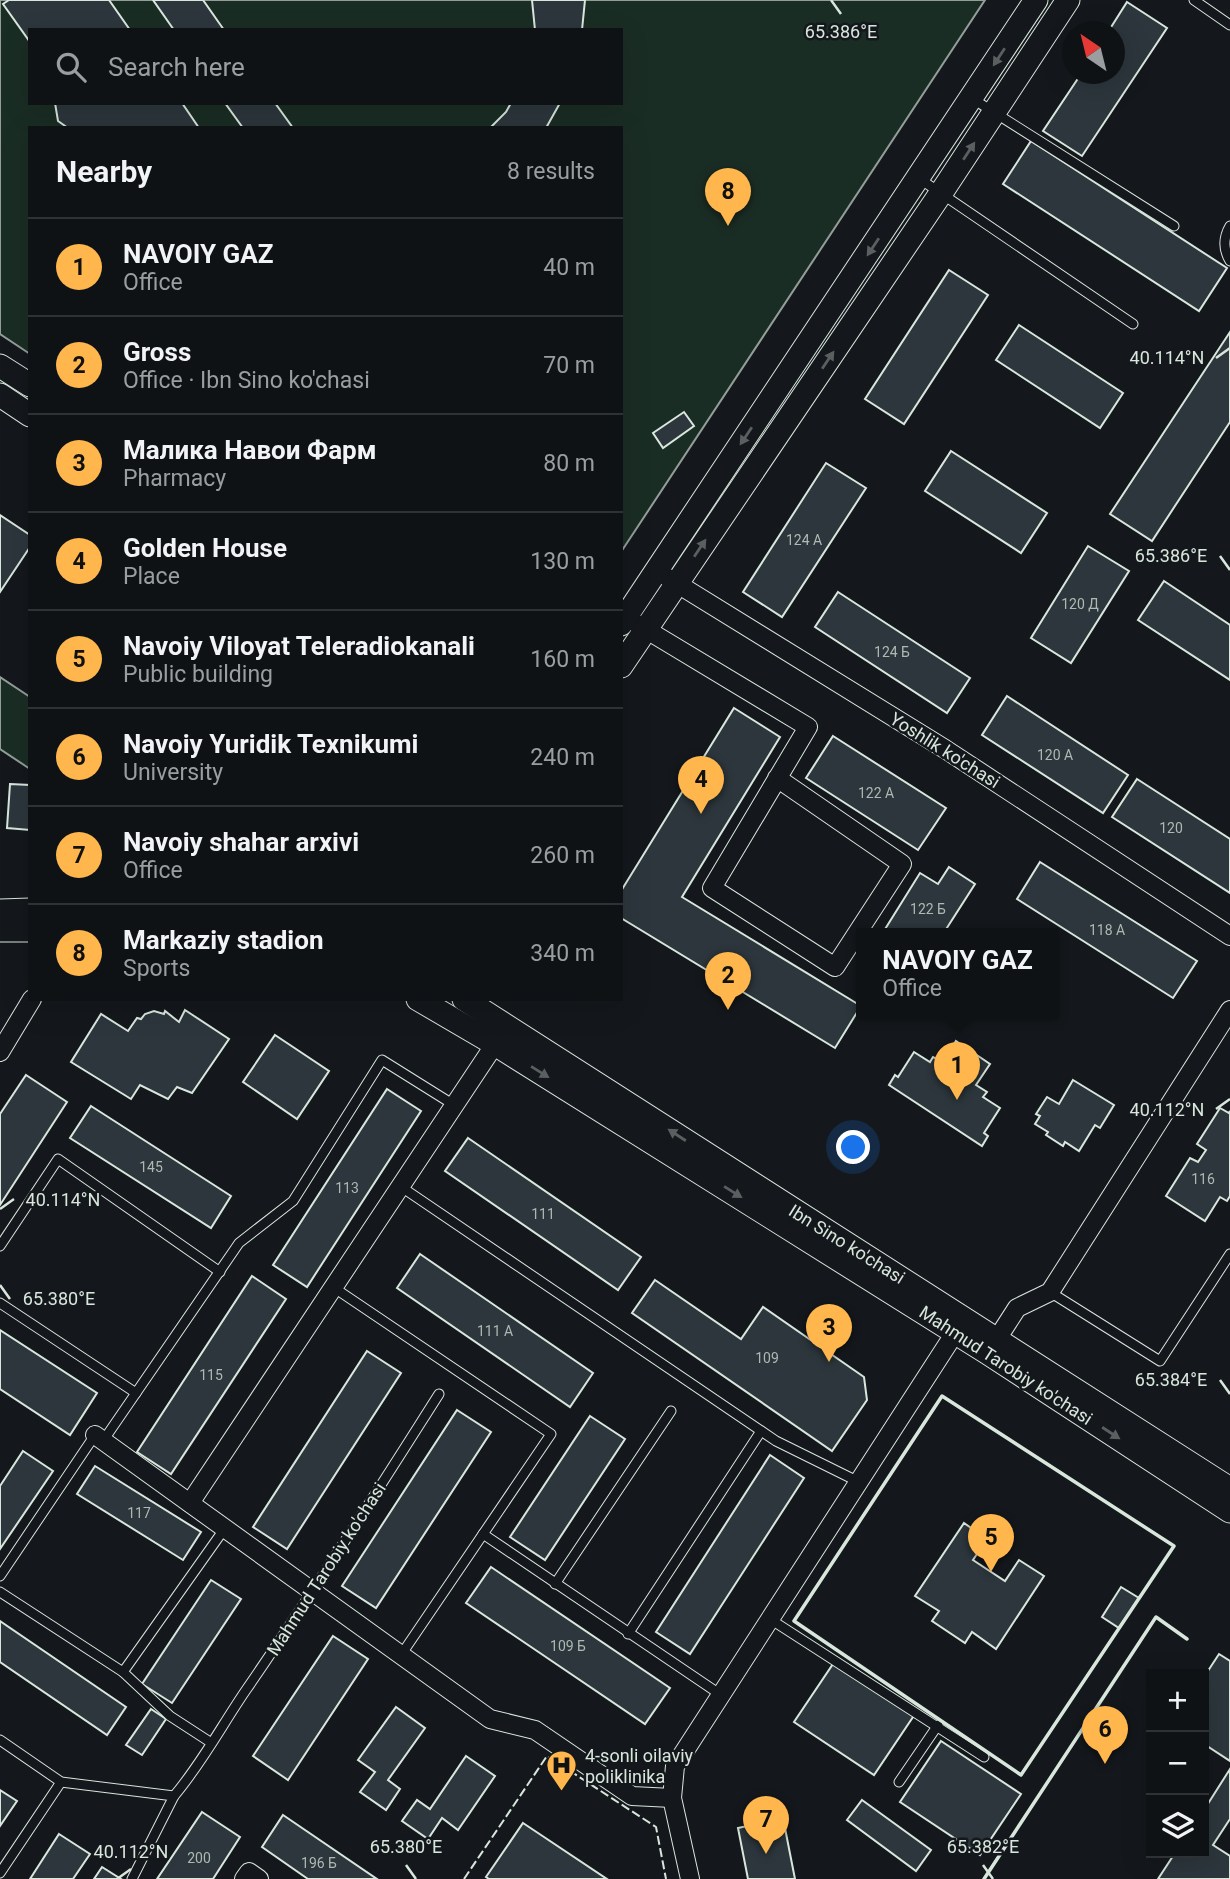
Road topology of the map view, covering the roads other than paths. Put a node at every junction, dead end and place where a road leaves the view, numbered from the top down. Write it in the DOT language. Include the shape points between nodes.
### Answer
graph roads {
  1 [pos="1036,0"];
  2 [pos="1068,0"];
  3 [pos="1194,0"];
  4 [pos="1230,25"];
  5 [pos="971,98"];
  6 [pos="993,113"];
  7 [pos="919,178"];
  8 [pos="941,193"];
  9 [pos="1174,226"];
  10 [pos="1230,226"];
  11 [pos="1230,261"];
  12 [pos="1133,324"];
  13 [pos="0,366"];
  14 [pos="28,385"];
  15 [pos="0,395"];
  16 [pos="28,414"];
  17 [pos="656,571"];
  18 [pos="676,583"];
  19 [pos="623,620"];
  20 [pos="645,629"];
  21 [pos="623,663"];
  22 [pos="777,778"];
  23 [pos="28,910"];
  24 [pos="0,911"];
  25 [pos="860,928"];
  26 [pos="0,930"];
  27 [pos="28,930"];
  28 [pos="856,935"];
  29 [pos="1230,936"];
  30 [pos="31,1001"];
  31 [pos="423,1001"];
  32 [pos="466,1001"];
  33 [pos="1230,1010"];
  34 [pos="501,1035"];
  35 [pos="0,1052"];
  36 [pos="454,1105"];
  37 [pos="400,1186"];
  38 [pos="0,1246"];
  39 [pos="1230,1254"];
  40 [pos="220,1272"];
  41 [pos="333,1287"];
  42 [pos="1050,1292"];
  43 [pos="0,1303"];
  44 [pos="959,1325"];
  45 [pos="993,1345"];
  46 [pos="136,1394"];
  47 [pos="439,1394"];
  48 [pos="671,1411"];
  49 [pos="761,1431"];
  50 [pos="99,1438"];
  51 [pos="859,1482"];
  52 [pos="1230,1489"];
  53 [pos="190,1503"];
  54 [pos="1230,1511"];
  55 [pos="225,1528"];
  56 [pos="483,1534"];
  57 [pos="0,1576"];
  58 [pos="555,1584"];
  59 [pos="0,1592"];
  60 [pos="313,1592"];
  61 [pos="770,1619"];
  62 [pos="628,1634"];
  63 [pos="401,1655"];
  64 [pos="123,1672"];
  65 [pos="721,1695"];
  66 [pos="938,1726"];
  67 [pos="0,1740"];
  68 [pos="210,1742"];
  69 [pos="984,1757"];
  70 [pos="61,1782"];
  71 [pos="899,1782"];
  72 [pos="174,1796"];
  73 [pos="672,1798"];
  74 [pos="0,1872"];
  75 [pos="132,1879"];
  76 [pos="244,1879"];
  77 [pos="259,1879"];
  78 [pos="690,1879"];
  1 -- 5 [label="street, one-way"];
  2 -- 6 [label="street"];
  3 -- 4 [label="lane"];
  5 -- 6 [label="lane"];
  5 -- 7 [label="street"];
  8 -- 6 [label="street, one-way"];
  6 -- 9 [label="lane"];
  7 -- 8 [label="lane"];
  7 -- 17 [label="street, one-way"];
  8 -- 12 [label="lane"];
  18 -- 8 [label="street, one-way"];
  10 -- 11 [label="lane" via="1224,251"];
  13 -- 14 [label="street"];
  15 -- 16 [label="street"];
  17 -- 18 [label="street, Yoshlik ko'chasi"];
  17 -- 19 [label="street"];
  18 -- 20 [label="street"];
  18 -- 29 [label="street, Yoshlik ko'chasi" via="945,749"];
  19 -- 20 [label="street"];
  20 -- 21 [label="street"];
  20 -- 22 [label="street" via="808,727"];
  22 -- 25 [label="street" via="902,864"];
  22 -- 28 [label="street" via="712,888 835,967"];
  23 -- 24 [label="street"];
  26 -- 27 [label="street"];
  30 -- 35 [label="street"];
  31 -- 34 [label="street, Mahmud Tarobiy ko'chasi"];
  32 -- 34 [label="street"];
  33 -- 42 [label="street"];
  34 -- 36 [label="street"];
  34 -- 44 [label="street, Mahmud Tarobiy ko'chasi"];
  36 -- 37 [label="street"];
  36 -- 40 [label="lane" via="382,1060 293,1201 239,1243"];
  37 -- 41 [label="street"];
  37 -- 49 [label="lane"];
  38 -- 40 [label="lane" via="58,1159"];
  39 -- 42 [label="lane" via="1160,1361"];
  40 -- 46 [label="lane"];
  41 -- 53 [label="street"];
  41 -- 56 [label="lane" via="551,1434"];
  42 -- 45 [label="street" via="1017,1308"];
  43 -- 46 [label="lane"];
  44 -- 45 [label="street, Mahmud Tarobiy ko'chasi"];
  44 -- 51 [label="street"];
  45 -- 52 [label="street"];
  45 -- 54 [label="street, Mahmud Tarobiy ko'chasi, one-way"];
  46 -- 50 [label="lane"];
  47 -- 60 [label="lane, Mahmud Tarobiy ko'chasi"];
  48 -- 58 [label="lane"];
  49 -- 51 [label="lane"];
  49 -- 62 [label="lane"];
  50 -- 53 [label="street"];
  50 -- 57 [label="lane"];
  51 -- 61 [label="street"];
  53 -- 55 [label="street"];
  55 -- 60 [label="street"];
  55 -- 64 [label="lane"];
  56 -- 58 [label="lane"];
  56 -- 63 [label="lane"];
  58 -- 62 [label="lane"];
  59 -- 64 [label="lane"];
  60 -- 63 [label="street"];
  60 -- 68 [label="lane, Mahmud Tarobiy ko'chasi"];
  61 -- 65 [label="street"];
  61 -- 66 [label="lane"];
  62 -- 65 [label="lane"];
  63 -- 73 [label="street" via="490,1719 535,1730 632,1796"];
  64 -- 68 [label="lane" via="170,1716"];
  65 -- 73 [label="street" via="675,1766"];
  66 -- 69 [label="lane"];
  66 -- 71 [label="lane"];
  67 -- 70 [label="lane"];
  68 -- 72 [label="lane, Mahmud Tarobiy ko'chasi"];
  70 -- 72 [label="lane"];
  70 -- 74 [label="lane"];
  72 -- 75 [label="lane, Mahmud Tarobiy ko'chasi"];
  73 -- 78 [label="street"];
  76 -- 77 [label="street" via="249,1872"];
}
